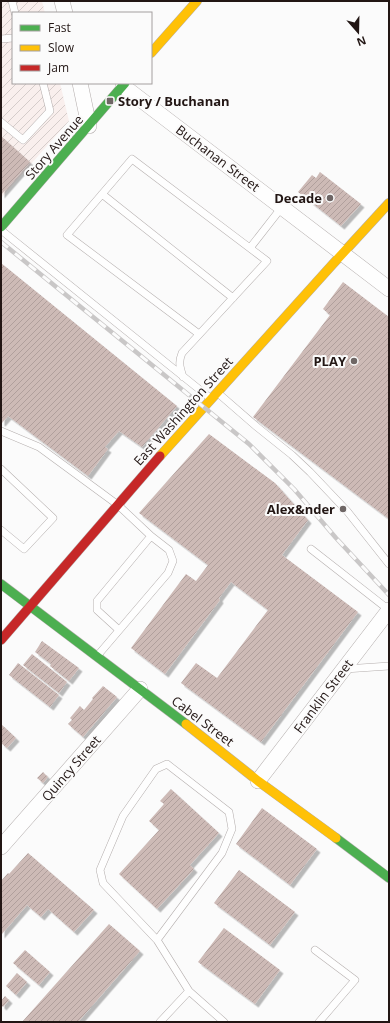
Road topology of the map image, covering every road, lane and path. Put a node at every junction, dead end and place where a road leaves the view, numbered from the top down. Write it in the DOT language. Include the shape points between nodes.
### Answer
graph roads {
  1 [pos="12,1"];
  2 [pos="62,1"];
  3 [pos="192,4"];
  4 [pos="15,12"];
  5 [pos="65,12"];
  6 [pos="12,38"];
  7 [pos="1,39"];
  8 [pos="152,52"];
  9 [pos="43,84"];
  10 [pos="80,84"];
  11 [pos="124,85"];
  12 [pos="1,122"];
  13 [pos="89,126"];
  14 [pos="102,194"];
  15 [pos="389,203"];
  16 [pos="282,207"];
  17 [pos="1,228"];
  18 [pos="250,248"];
  19 [pos="342,253"];
  20 [pos="389,289"];
  21 [pos="234,298"];
  22 [pos="200,334"];
  23 [pos="183,377"];
  24 [pos="214,396"];
  25 [pos="2,433"];
  26 [pos="1,469"];
  27 [pos="118,505"];
  28 [pos="1,530"];
  29 [pos="151,536"];
  30 [pos="311,549"];
  31 [pos="389,564"];
  32 [pos="1,584"];
  33 [pos="30,606"];
  34 [pos="389,610"];
  35 [pos="119,630"];
  36 [pos="1,640"];
  37 [pos="96,657"];
  38 [pos="389,666"];
  39 [pos="344,669"];
  40 [pos="140,689"];
  41 [pos="258,781"];
  42 [pos="1,847"];
  43 [pos="389,878"];
  44 [pos="157,940"];
  45 [pos="315,950"];
  46 [pos="189,991"];
  47 [pos="160,1022"];
  48 [pos="224,1022"];
  49 [pos="319,1022"];
  1 -- 4 [label="lane"];
  2 -- 5 [label="street"];
  3 -- 8 [label="street"];
  6 -- 7 [label="lane"];
  9 -- 12 [label="lane" via="50,111 23,140"];
  10 -- 13 [label="street"];
  11 -- 13 [label="street, Story Avenue"];
  11 -- 16 [label="street, Buchanan Street"];
  13 -- 17 [label="street, Story Avenue"];
  14 -- 18 [label="lane" via="132,159"];
  14 -- 21 [label="lane"];
  14 -- 22 [label="lane" via="67,235"];
  15 -- 19 [label="street, East Washington Street"];
  16 -- 18 [label="lane"];
  16 -- 19 [label="street, Buchanan Street"];
  17 -- 23 [label="lane"];
  18 -- 21 [label="lane" via="268,261"];
  19 -- 20 [label="street, Buchanan Street"];
  19 -- 24 [label="street, East Washington Street"];
  21 -- 22 [label="lane"];
  22 -- 23 [label="lane" via="182,353 179,360"];
  23 -- 24 [label="lane"];
  24 -- 27 [label="street, East Washington Street"];
  24 -- 31 [label="lane" via="257,427 310,472 347,510"];
  25 -- 27 [label="lane" via="39,447"];
  26 -- 28 [label="lane" via="53,518 24,549"];
  27 -- 29 [label="lane"];
  27 -- 33 [label="street, East Washington Street"];
  29 -- 35 [label="lane" via="168,550 173,561 168,573"];
  29 -- 35 [label="lane" via="97,601 97,610"];
  30 -- 34 [label="lane"];
  32 -- 33 [label="street, Cabel Street"];
  33 -- 36 [label="street, East Washington Street"];
  33 -- 37 [label="street, Cabel Street"];
  34 -- 39 [label="street, Franklin Street"];
  35 -- 37 [label="lane"];
  37 -- 40 [label="street, Cabel Street"];
  38 -- 39 [label="lane"];
  39 -- 41 [label="street, Franklin Street"];
  40 -- 41 [label="street, Cabel Street"];
  40 -- 42 [label="street, Quincy Street"];
  41 -- 43 [label="street, Cabel Street"];
  44 -- 44 [label="lane" via="222,853 232,829 229,812 167,764 156,769 123,816 100,870 103,883"];
  44 -- 46 [label="lane"];
  45 -- 49 [label="lane" via="355,980"];
  46 -- 47 [label="lane"];
  46 -- 48 [label="lane"];
}
